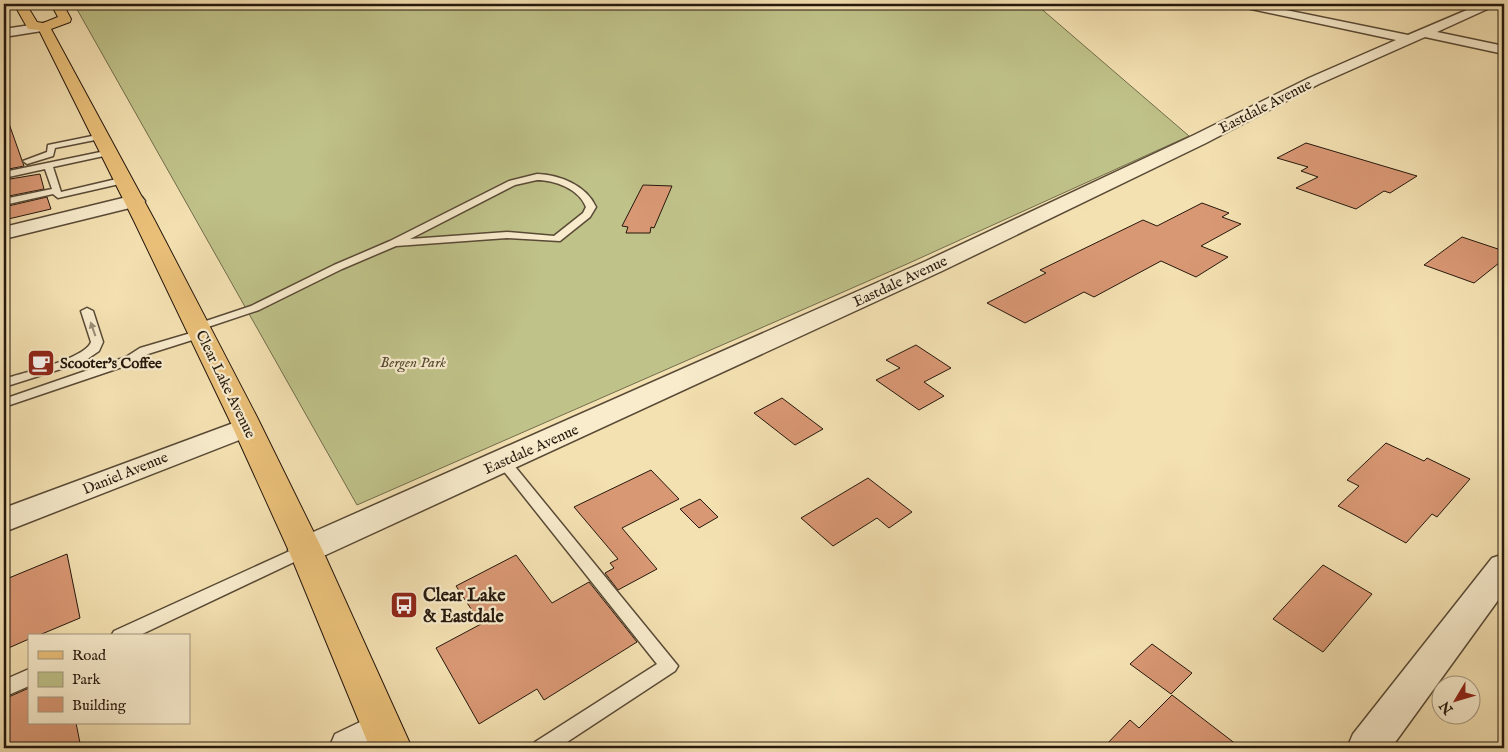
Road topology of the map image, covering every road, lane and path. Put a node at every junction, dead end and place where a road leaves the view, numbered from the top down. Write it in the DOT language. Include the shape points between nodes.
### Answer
graph roads {
  1 [pos="20,4"];
  2 [pos="1242,4"];
  3 [pos="1490,4"];
  4 [pos="60,5"];
  5 [pos="44,27"];
  6 [pos="4,33"];
  7 [pos="1415,36"];
  8 [pos="1504,50"];
  9 [pos="102,136"];
  10 [pos="52,149"];
  11 [pos="110,152"];
  12 [pos="23,155"];
  13 [pos="4,166"];
  14 [pos="48,166"];
  15 [pos="4,175"];
  16 [pos="125,180"];
  17 [pos="56,191"];
  18 [pos="136,200"];
  19 [pos="4,202"];
  20 [pos="4,233"];
  21 [pos="394,243"];
  22 [pos="87,311"];
  23 [pos="200,330"];
  24 [pos="4,383"];
  25 [pos="4,402"];
  26 [pos="247,427"];
  27 [pos="503,461"];
  28 [pos="4,520"];
  29 [pos="305,550"];
  30 [pos="1504,567"];
  31 [pos="124,634"];
  32 [pos="28,677"];
  33 [pos="4,689"];
  34 [pos="374,742"];
  35 [pos="542,748"];
  36 [pos="1367,748"];
  1 -- 5 [label="main road, Clear Lake Avenue" via="33,26"];
  2 -- 7 [label="street"];
  3 -- 7 [label="street, Eastdale Avenue"];
  4 -- 5 [label="main road" via="65,19"];
  5 -- 6 [label="street"];
  5 -- 9 [label="main road, Clear Lake Avenue"];
  7 -- 8 [label="street"];
  7 -- 27 [label="street, Eastdale Avenue" via="1314,81 942,262"];
  9 -- 10 [label="lane"];
  9 -- 11 [label="main road, Clear Lake Avenue"];
  10 -- 12 [label="lane"];
  10 -- 13 [label="lane" via="43,158"];
  11 -- 14 [label="lane"];
  11 -- 16 [label="main road, Clear Lake Avenue"];
  14 -- 15 [label="lane"];
  14 -- 17 [label="lane"];
  16 -- 17 [label="lane" via="58,195"];
  16 -- 18 [label="main road, Clear Lake Avenue"];
  17 -- 19 [label="lane"];
  18 -- 20 [label="street"];
  18 -- 23 [label="main road, Clear Lake Avenue"];
  21 -- 21 [label="lane" via="526,178 552,177 565,182 589,200 591,207 587,215 556,239 507,235"];
  21 -- 23 [label="lane"];
  24 -- 22 [label="lane, one-way" via="88,354 97,342"];
  23 -- 25 [label="lane" via="144,351 130,360"];
  23 -- 26 [label="main road, Clear Lake Avenue"];
  26 -- 28 [label="street, Daniel Avenue"];
  26 -- 29 [label="main road, Clear Lake Avenue"];
  27 -- 29 [label="street, Eastdale Avenue"];
  27 -- 35 [label="lane" via="668,666"];
  29 -- 31 [label="lane"];
  29 -- 34 [label="main road, Clear Lake Avenue"];
  30 -- 36 [label="street"];
  32 -- 33 [label="lane"];
}
